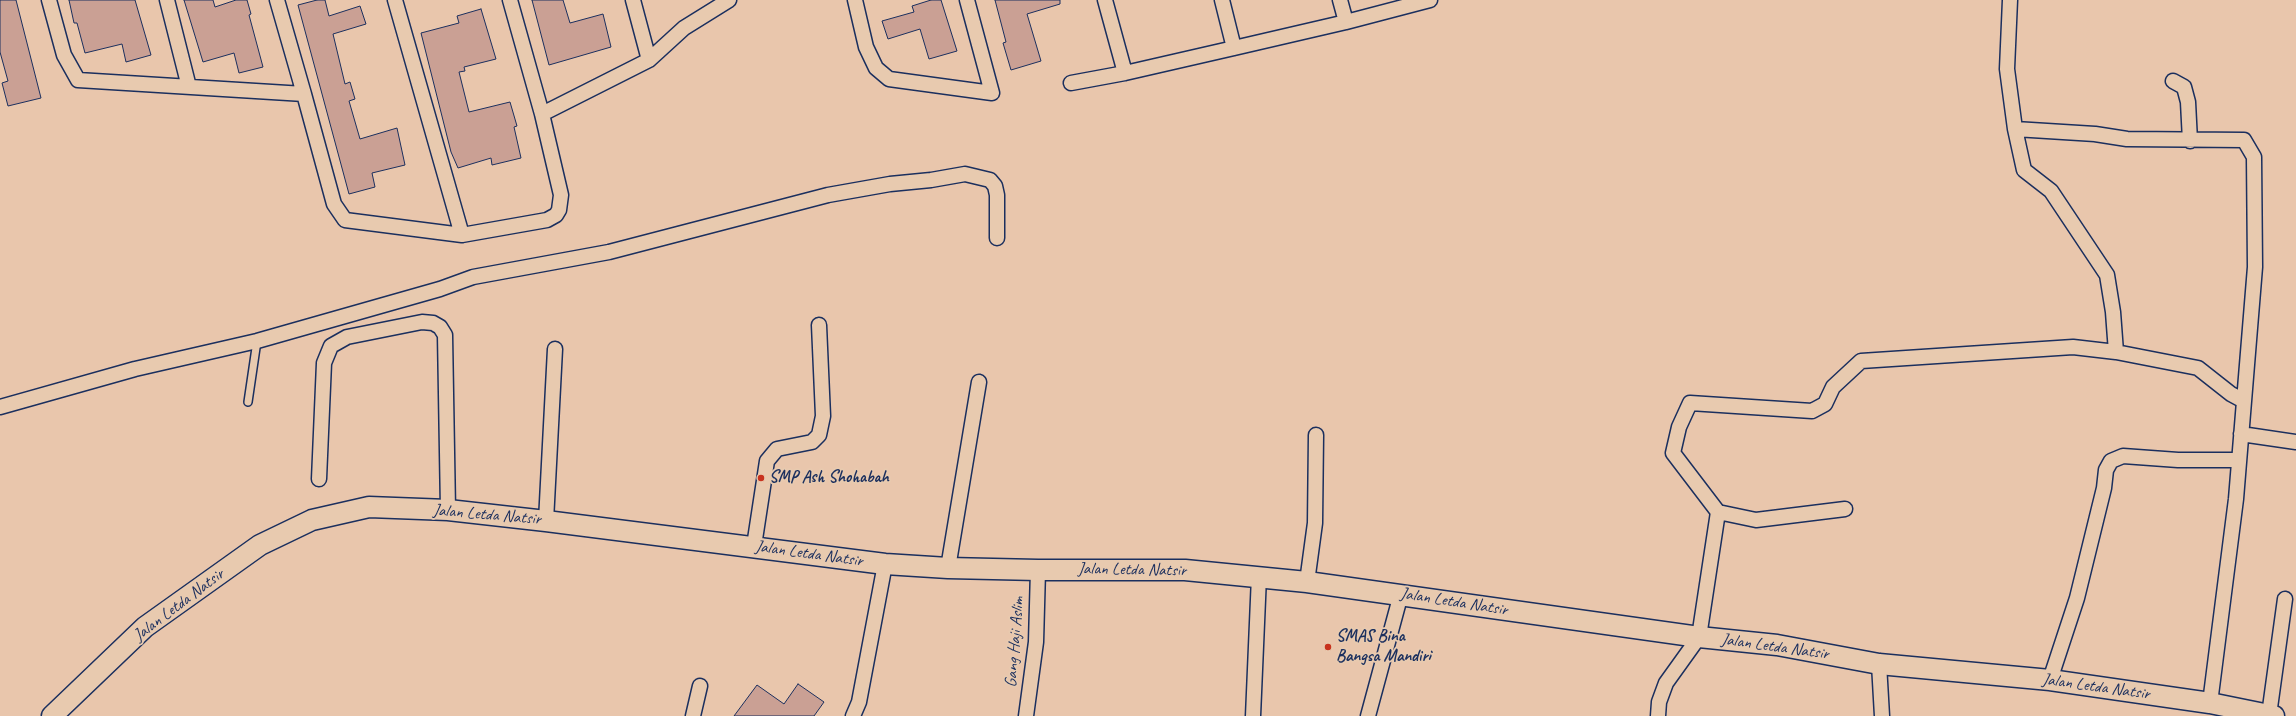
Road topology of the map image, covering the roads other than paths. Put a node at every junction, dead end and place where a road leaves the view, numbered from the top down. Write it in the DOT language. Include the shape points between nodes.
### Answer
graph roads {
  1 [pos="49,0"];
  2 [pos="167,0"];
  3 [pos="277,0"];
  4 [pos="395,0"];
  5 [pos="510,0"];
  6 [pos="633,0"];
  7 [pos="729,0"];
  8 [pos="855,0"];
  9 [pos="967,0"];
  10 [pos="1105,0"];
  11 [pos="1222,0"];
  12 [pos="1340,0"];
  13 [pos="1430,0"];
  14 [pos="2010,0"];
  15 [pos="1346,22"];
  16 [pos="1234,48"];
  17 [pos="649,60"];
  18 [pos="1125,73"];
  19 [pos="2173,80"];
  20 [pos="1071,83"];
  21 [pos="189,87"];
  22 [pos="304,94"];
  23 [pos="542,114"];
  24 [pos="2015,129"];
  25 [pos="2190,141"];
  26 [pos="462,235"];
  27 [pos="997,238"];
  28 [pos="819,325"];
  29 [pos="257,341"];
  30 [pos="555,350"];
  31 [pos="2116,352"];
  32 [pos="979,382"];
  33 [pos="2244,401"];
  34 [pos="248,402"];
  35 [pos="0,407"];
  36 [pos="2242,434"];
  37 [pos="1316,435"];
  38 [pos="2296,442"];
  39 [pos="2238,460"];
  40 [pos="319,479"];
  41 [pos="1845,509"];
  42 [pos="448,510"];
  43 [pos="1718,512"];
  44 [pos="546,521"];
  45 [pos="754,546"];
  46 [pos="885,564"];
  47 [pos="948,568"];
  48 [pos="1038,570"];
  49 [pos="1259,576"];
  50 [pos="1307,582"];
  51 [pos="1401,594"];
  52 [pos="2284,599"];
  53 [pos="1699,637"];
  54 [pos="1879,664"];
  55 [pos="2050,680"];
  56 [pos="700,686"];
  57 [pos="2210,703"];
  58 [pos="2272,715"];
  59 [pos="52,716"];
  60 [pos="693,716"];
  61 [pos="853,716"];
  62 [pos="1026,716"];
  63 [pos="1252,716"];
  64 [pos="1368,716"];
  65 [pos="1658,716"];
  66 [pos="1882,716"];
  1 -- 21 [label="street" via="64,55 78,80"];
  2 -- 21 [label="street"];
  3 -- 22 [label="street"];
  4 -- 26 [label="street"];
  5 -- 23 [label="street"];
  6 -- 17 [label="street"];
  7 -- 17 [label="street" via="684,28"];
  8 -- 9 [label="street" via="866,47 876,68 889,79 992,93"];
  10 -- 18 [label="street"];
  11 -- 16 [label="street"];
  12 -- 15 [label="street"];
  13 -- 15 [label="street"];
  14 -- 24 [label="street" via="2007,70"];
  15 -- 16 [label="street"];
  16 -- 18 [label="street"];
  17 -- 23 [label="street"];
  18 -- 20 [label="street"];
  19 -- 25 [label="street" via="2184,87 2188,102"];
  21 -- 22 [label="street"];
  22 -- 26 [label="street" via="334,204 346,220"];
  23 -- 26 [label="street" via="561,195 556,215 547,220"];
  24 -- 25 [label="street" via="2095,134 2127,139"];
  24 -- 31 [label="street" via="2024,170 2051,191 2107,275"];
  25 -- 33 [label="street" via="2244,140 2254,157 2255,268"];
  27 -- 29 [label="street" via="995,186 990,180 980,176 959,174 828,195 609,252 473,277 440,289"];
  28 -- 45 [label="street" via="823,416 819,435 812,442 777,448 767,461"];
  29 -- 34 [label="lane"];
  29 -- 35 [label="street" via="135,369"];
  30 -- 44 [label="street"];
  31 -- 33 [label="street" via="2198,368"];
  31 -- 43 [label="street" via="2073,347 1861,361 1833,387 1825,404 1812,411 1690,403 1679,427 1673,454"];
  32 -- 47 [label="street"];
  33 -- 36 [label="street"];
  36 -- 38 [label="street"];
  36 -- 39 [label="street"];
  37 -- 50 [label="street" via="1315,523"];
  39 -- 55 [label="street" via="2178,460 2123,456 2111,461 2106,470 2104,488 2077,598"];
  39 -- 57 [label="street" via="2236,499"];
  40 -- 42 [label="street" via="324,363 331,346 346,337 422,322 433,323 445,335"];
  41 -- 43 [label="street" via="1756,520"];
  42 -- 44 [label="main road, Jalan Letda Natsir"];
  42 -- 59 [label="main road, Jalan Letda Natsir" via="369,507 312,520 260,546 145,627"];
  43 -- 53 [label="street"];
  44 -- 45 [label="main road, Jalan Letda Natsir"];
  45 -- 46 [label="main road, Jalan Letda Natsir"];
  46 -- 47 [label="main road, Jalan Letda Natsir"];
  46 -- 61 [label="street" via="858,702"];
  47 -- 48 [label="main road, Jalan Letda Natsir"];
  48 -- 49 [label="main road, Jalan Letda Natsir" via="1185,570"];
  48 -- 62 [label="street, Gang Haji Aslim" via="1036,642"];
  49 -- 50 [label="main road, Jalan Letda Natsir"];
  49 -- 63 [label="street"];
  50 -- 51 [label="main road, Jalan Letda Natsir"];
  51 -- 53 [label="main road, Jalan Letda Natsir"];
  51 -- 64 [label="street"];
  52 -- 58 [label="street"];
  53 -- 54 [label="main road, Jalan Letda Natsir" via="1777,645"];
  53 -- 65 [label="street" via="1666,683 1659,702"];
  54 -- 55 [label="main road, Jalan Letda Natsir"];
  54 -- 66 [label="street"];
  55 -- 57 [label="main road, Jalan Letda Natsir"];
  56 -- 60 [label="street"];
  57 -- 58 [label="main road, Jalan Letda Natsir"];
}
